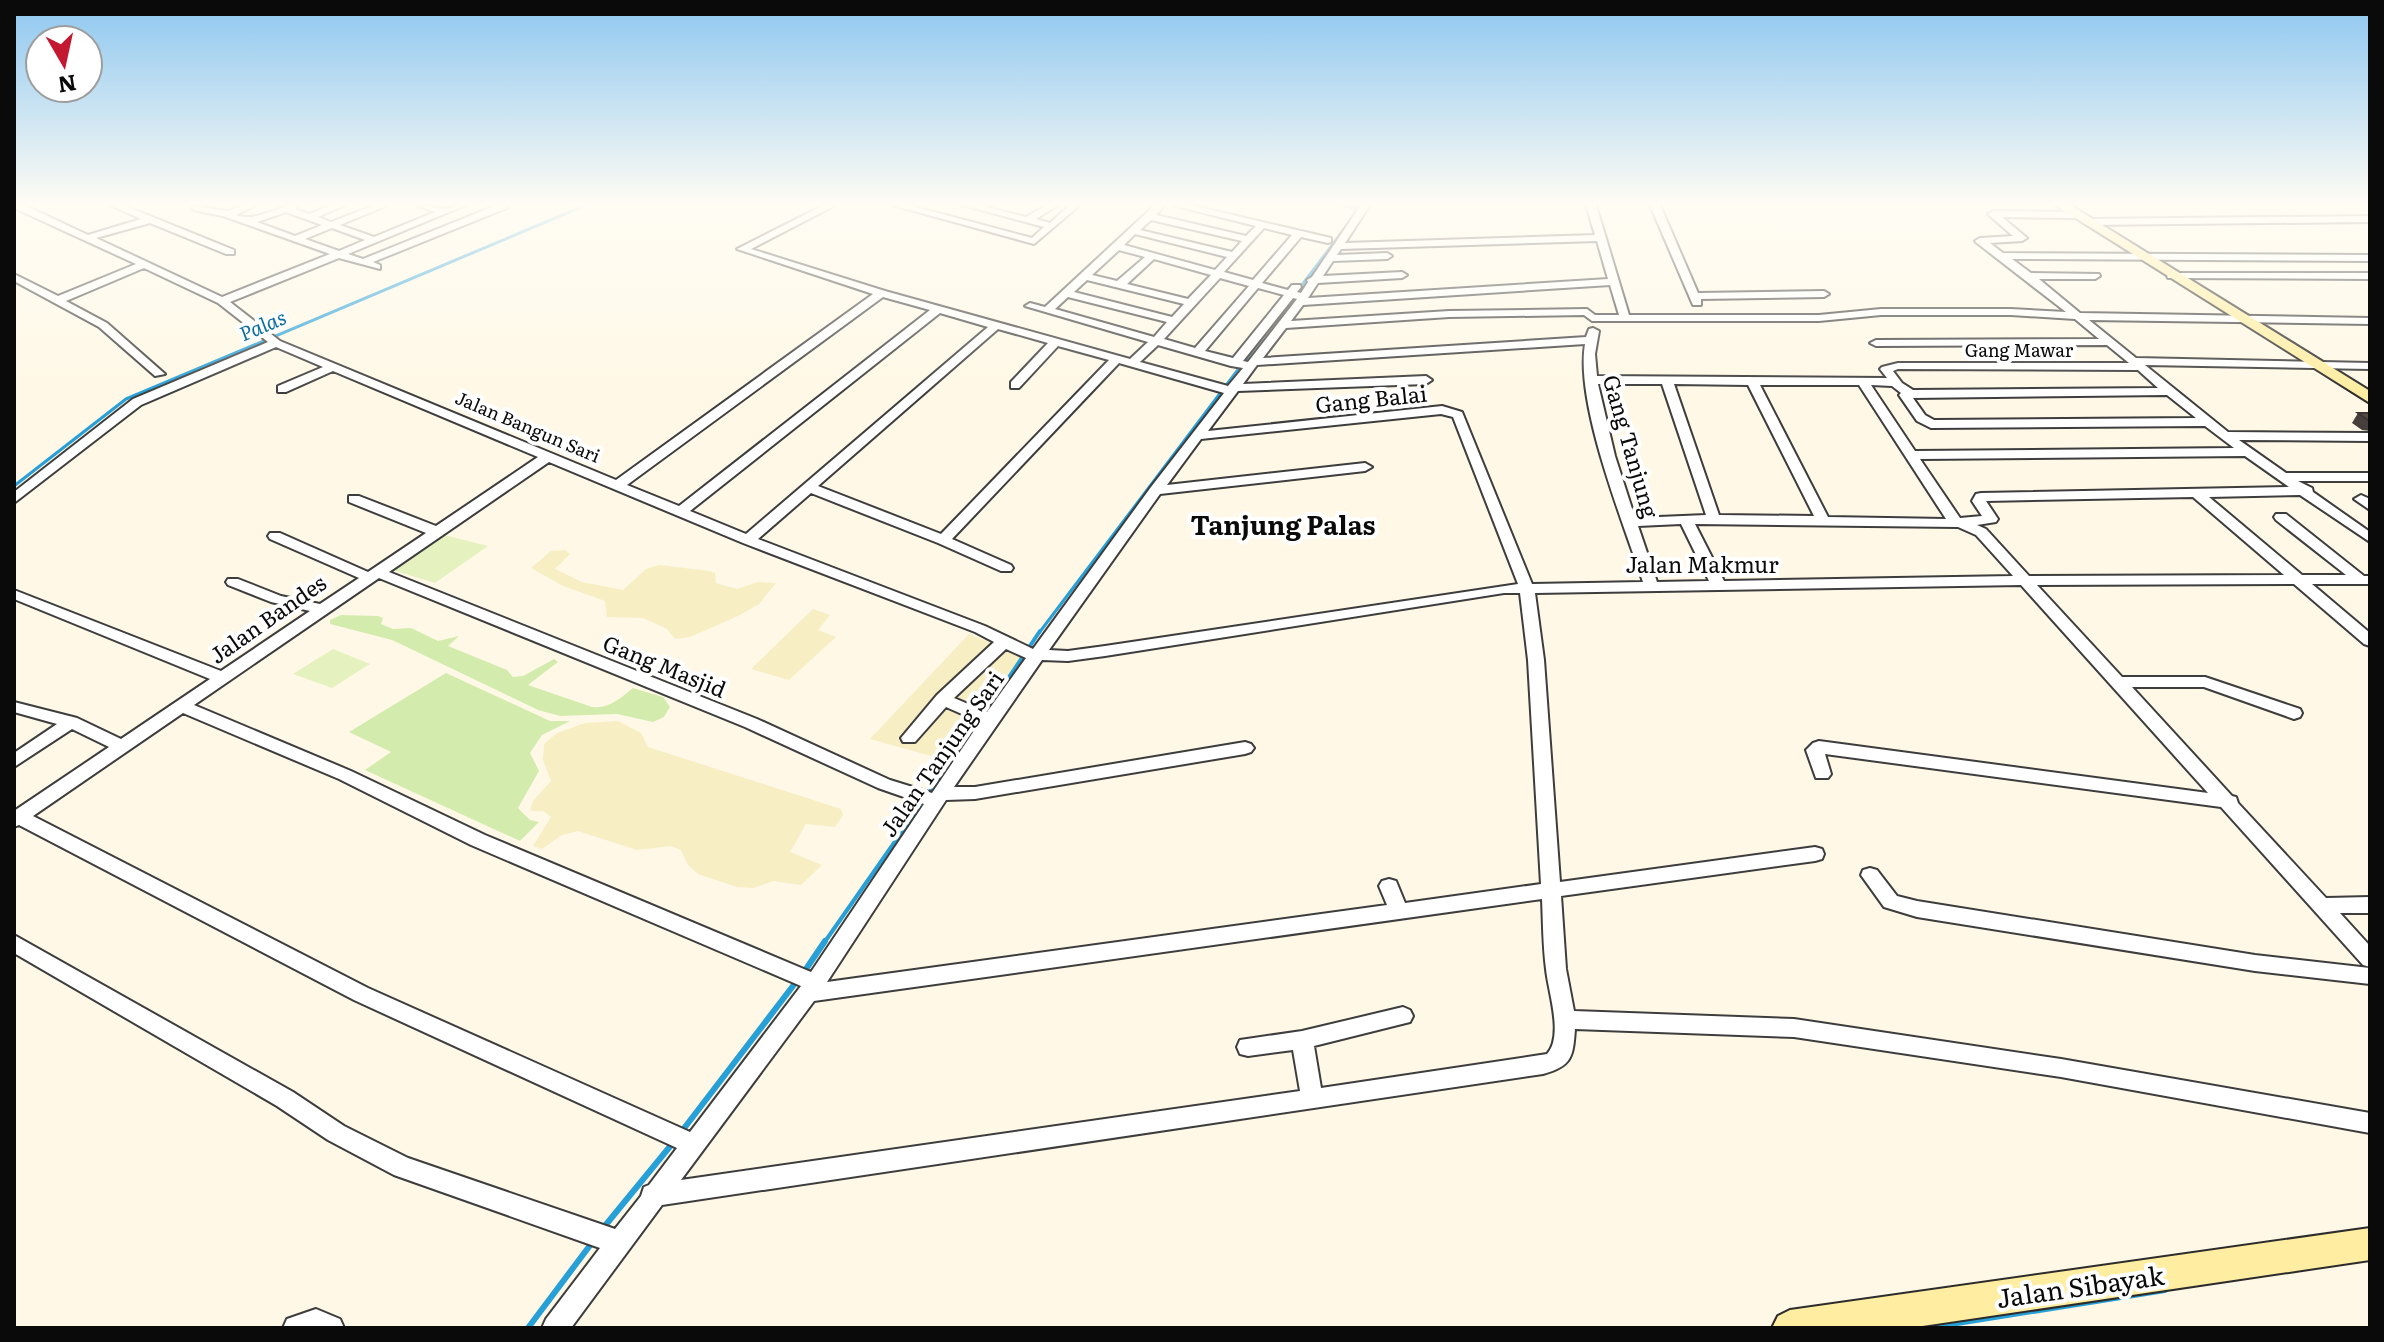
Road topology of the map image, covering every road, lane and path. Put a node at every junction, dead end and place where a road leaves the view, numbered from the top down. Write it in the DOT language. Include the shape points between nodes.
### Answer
graph roads {
  1 [pos="135,268"];
  2 [pos="152,268"];
  3 [pos="306,268"];
  4 [pos="798,268"];
  5 [pos="1093,268"];
  6 [pos="1139,268"];
  7 [pos="1202,268"];
  8 [pos="1223,268"];
  9 [pos="1268,268"];
  10 [pos="1318,268"];
  11 [pos="1320,268"];
  12 [pos="1609,268"];
  13 [pos="1682,268"];
  14 [pos="2017,268"];
  15 [pos="2158,268"];
  16 [pos="1219,272"];
  17 [pos="1402,275"];
  18 [pos="1084,276"];
  19 [pos="2029,276"];
  20 [pos="2095,276"];
  21 [pos="2172,276"];
  22 [pos="2370,276"];
  23 [pos="14,277"];
  24 [pos="1312,280"];
  25 [pos="1613,282"];
  26 [pos="1255,283"];
  27 [pos="1119,285"];
  28 [pos="881,293"];
  29 [pos="1066,293"];
  30 [pos="1824,294"];
  31 [pos="1694,296"];
  32 [pos="1298,297"];
  33 [pos="58,300"];
  34 [pos="222,301"];
  35 [pos="1191,303"];
  36 [pos="1030,306"];
  37 [pos="939,308"];
  38 [pos="1047,311"];
  39 [pos="2075,314"];
  40 [pos="1592,318"];
  41 [pos="1625,318"];
  42 [pos="1705,318"];
  43 [pos="2246,320"];
  44 [pos="1174,321"];
  45 [pos="2370,321"];
  46 [pos="998,324"];
  47 [pos="1284,325"];
  48 [pos="271,340"];
  49 [pos="1589,340"];
  50 [pos="1057,341"];
  51 [pos="1156,341"];
  52 [pos="2111,342"];
  53 [pos="1876,343"];
  54 [pos="1197,353"];
  55 [pos="1116,360"];
  56 [pos="1131,364"];
  57 [pos="2136,364"];
  58 [pos="1246,365"];
  59 [pos="2317,365"];
  60 [pos="334,366"];
  61 [pos="2370,366"];
  62 [pos="159,374"];
  63 [pos="1426,380"];
  64 [pos="1592,380"];
  65 [pos="1667,382"];
  66 [pos="1753,382"];
  67 [pos="1863,382"];
  68 [pos="1895,382"];
  69 [pos="1015,385"];
  70 [pos="282,389"];
  71 [pos="1232,389"];
  72 [pos="2171,391"];
  73 [pos="1911,394"];
  74 [pos="2368,396"];
  75 [pos="2206,422"];
  76 [pos="1197,436"];
  77 [pos="2225,436"];
  78 [pos="2370,437"];
  79 [pos="2246,452"];
  80 [pos="1912,455"];
  81 [pos="547,457"];
  82 [pos="1365,467"];
  83 [pos="2285,477"];
  84 [pos="2370,477"];
  85 [pos="617,486"];
  86 [pos="808,487"];
  87 [pos="1156,490"];
  88 [pos="2307,491"];
  89 [pos="2195,492"];
  90 [pos="15,498"];
  91 [pos="354,499"];
  92 [pos="683,510"];
  93 [pos="2281,517"];
  94 [pos="1714,519"];
  95 [pos="1686,520"];
  96 [pos="1823,521"];
  97 [pos="1632,522"];
  98 [pos="1956,523"];
  99 [pos="435,531"];
  100 [pos="275,536"];
  101 [pos="2370,538"];
  102 [pos="748,540"];
  103 [pos="943,540"];
  104 [pos="1006,568"];
  105 [pos="373,575"];
  106 [pos="2296,580"];
  107 [pos="2366,580"];
  108 [pos="233,582"];
  109 [pos="2025,582"];
  110 [pos="1718,584"];
  111 [pos="1651,585"];
  112 [pos="1527,589"];
  113 [pos="14,594"];
  114 [pos="320,609"];
  115 [pos="1005,641"];
  116 [pos="2370,641"];
  117 [pos="1030,654"];
  118 [pos="223,678"];
  119 [pos="2116,682"];
  120 [pos="943,699"];
  121 [pos="181,706"];
  122 [pos="14,708"];
  123 [pos="2294,713"];
  124 [pos="985,718"];
  125 [pos="71,722"];
  126 [pos="909,738"];
  127 [pos="122,746"];
  128 [pos="1245,748"];
  129 [pos="14,761"];
  130 [pos="1822,774"];
  131 [pos="938,798"];
  132 [pos="2230,802"];
  133 [pos="16,818"];
  134 [pos="1815,854"];
  135 [pos="1870,875"];
  136 [pos="1389,886"];
  137 [pos="1552,889"];
  138 [pos="2370,905"];
  139 [pos="2320,906"];
  140 [pos="1399,911"];
  141 [pos="14,943"];
  142 [pos="2370,959"];
  143 [pos="2370,976"];
  144 [pos="808,983"];
  145 [pos="1403,1016"];
  146 [pos="1565,1020"];
  147 [pos="1302,1040"];
  148 [pos="1248,1047"];
  149 [pos="1312,1098"];
  150 [pos="2370,1123"];
  151 [pos="687,1142"];
  152 [pos="652,1195"];
  153 [pos="611,1238"];
  154 [pos="2370,1244"];
  155 [pos="296,1328"];
  156 [pos="331,1328"];
  157 [pos="555,1328"];
  158 [pos="1790,1328"];
  1 -- 33 [label="street"];
  2 -- 34 [label="street, Jalan Bangun Sari"];
  3 -- 34 [label="street"];
  4 -- 28 [label="street"];
  5 -- 18 [label="street"];
  6 -- 27 [label="street"];
  7 -- 16 [label="street"];
  8 -- 16 [label="street"];
  9 -- 26 [label="street"];
  10 -- 32 [label="street"];
  11 -- 24 [label="street, Jalan Tanjung Sari"];
  12 -- 25 [label="street"];
  13 -- 31 [label="street"];
  14 -- 19 [label="street"];
  15 -- 21 [label="street"];
  16 -- 26 [label="street"];
  16 -- 35 [label="street"];
  17 -- 24 [label="street"];
  18 -- 27 [label="street"];
  18 -- 29 [label="street"];
  19 -- 20 [label="street"];
  19 -- 39 [label="street"];
  21 -- 22 [label="street"];
  21 -- 43 [label="street"];
  23 -- 33 [label="street"];
  24 -- 32 [label="street, Jalan Tanjung Sari"];
  25 -- 32 [label="street"];
  25 -- 41 [label="street"];
  26 -- 32 [label="street"];
  26 -- 54 [label="street"];
  27 -- 35 [label="street"];
  28 -- 37 [label="street"];
  28 -- 85 [label="street"];
  29 -- 38 [label="street"];
  29 -- 44 [label="street"];
  30 -- 31 [label="street"];
  31 -- 42 [label="street"];
  32 -- 47 [label="street, Jalan Tanjung Sari"];
  32 -- 58 [label="street"];
  33 -- 62 [label="street" via="103,325"];
  34 -- 48 [label="street, Jalan Bangun Sari"];
  35 -- 44 [label="street"];
  36 -- 38 [label="street"];
  37 -- 46 [label="street"];
  37 -- 92 [label="street"];
  38 -- 51 [label="street"];
  39 -- 42 [label="street"];
  39 -- 43 [label="street"];
  39 -- 52 [label="street"];
  40 -- 41 [label="street"];
  40 -- 47 [label="street" via="1587,312 1514,312"];
  40 -- 49 [label="street, Gang Tanjung"];
  41 -- 42 [label="street"];
  43 -- 45 [label="street"];
  43 -- 59 [label="street"];
  44 -- 51 [label="street"];
  46 -- 50 [label="street"];
  46 -- 86 [label="street"];
  47 -- 58 [label="street, Jalan Tanjung Sari"];
  48 -- 60 [label="street, Jalan Bangun Sari"];
  48 -- 90 [label="street" via="137,402"];
  49 -- 58 [label="street"];
  49 -- 64 [label="street, Gang Tanjung" via="1586,357"];
  50 -- 55 [label="street"];
  50 -- 69 [label="street"];
  51 -- 54 [label="street"];
  51 -- 56 [label="street"];
  52 -- 53 [label="street"];
  52 -- 57 [label="street"];
  54 -- 58 [label="street"];
  55 -- 56 [label="street"];
  55 -- 103 [label="street"];
  56 -- 71 [label="street"];
  57 -- 59 [label="street, Gang Mawar"];
  57 -- 68 [label="street, Gang Mawar" via="1886,369"];
  57 -- 72 [label="street"];
  58 -- 71 [label="street, Jalan Tanjung Sari"];
  59 -- 61 [label="street, Gang Mawar"];
  59 -- 74 [label="street"];
  60 -- 70 [label="street"];
  60 -- 81 [label="street, Jalan Bangun Sari"];
  63 -- 71 [label="street"];
  64 -- 65 [label="street"];
  64 -- 97 [label="street, Gang Tanjung"];
  65 -- 66 [label="street"];
  65 -- 94 [label="street"];
  66 -- 67 [label="street"];
  66 -- 96 [label="street"];
  67 -- 68 [label="street"];
  67 -- 80 [label="street"];
  68 -- 73 [label="street"];
  71 -- 76 [label="street, Jalan Tanjung Sari"];
  72 -- 73 [label="street"];
  72 -- 75 [label="street"];
  73 -- 75 [label="street" via="1905,395 1931,424"];
  75 -- 77 [label="street"];
  76 -- 87 [label="street, Jalan Tanjung Sari"];
  76 -- 112 [label="street, Gang Balai" via="1453,412"];
  77 -- 78 [label="street"];
  77 -- 79 [label="street"];
  79 -- 80 [label="street"];
  79 -- 83 [label="street"];
  80 -- 98 [label="street"];
  81 -- 85 [label="street, Jalan Bangun Sari"];
  81 -- 99 [label="street, Jalan Bandes"];
  82 -- 87 [label="street"];
  83 -- 84 [label="street"];
  83 -- 88 [label="street"];
  85 -- 92 [label="street, Jalan Bangun Sari"];
  86 -- 102 [label="street"];
  86 -- 103 [label="street"];
  87 -- 117 [label="street, Jalan Tanjung Sari"];
  88 -- 89 [label="street"];
  88 -- 101 [label="street"];
  89 -- 98 [label="street" via="1981,497 1991,519"];
  89 -- 106 [label="street"];
  91 -- 99 [label="street"];
  92 -- 102 [label="street, Jalan Bangun Sari"];
  93 -- 107 [label="street"];
  94 -- 95 [label="street"];
  94 -- 96 [label="street"];
  95 -- 97 [label="street"];
  95 -- 110 [label="street"];
  96 -- 98 [label="street"];
  97 -- 111 [label="street, Gang Tanjung"];
  98 -- 109 [label="street" via="1975,527"];
  99 -- 105 [label="street, Jalan Bandes"];
  100 -- 105 [label="street, Gang Masjid"];
  102 -- 115 [label="street, Jalan Bangun Sari"];
  103 -- 104 [label="street"];
  105 -- 114 [label="street, Jalan Bandes"];
  105 -- 131 [label="street, Gang Masjid" via="751,723 884,784"];
  106 -- 107 [label="street, Jalan Makmur"];
  106 -- 109 [label="street, Jalan Makmur"];
  106 -- 116 [label="street"];
  108 -- 114 [label="street"];
  109 -- 110 [label="street, Jalan Makmur"];
  109 -- 119 [label="street"];
  110 -- 111 [label="street, Jalan Makmur"];
  111 -- 112 [label="street, Jalan Makmur"];
  112 -- 117 [label="street, Jalan Makmur" via="1454,594 1105,651"];
  112 -- 137 [label="street"];
  113 -- 118 [label="street"];
  114 -- 118 [label="street, Jalan Bandes"];
  115 -- 117 [label="street, Jalan Bangun Sari"];
  115 -- 120 [label="street"];
  117 -- 124 [label="street, Jalan Tanjung Sari"];
  118 -- 121 [label="street, Jalan Bandes"];
  119 -- 123 [label="street" via="2205,682"];
  119 -- 132 [label="street"];
  120 -- 124 [label="street"];
  120 -- 126 [label="street"];
  121 -- 127 [label="street, Jalan Bandes"];
  121 -- 144 [label="street"];
  122 -- 125 [label="street"];
  124 -- 131 [label="street, Jalan Tanjung Sari"];
  125 -- 127 [label="street"];
  125 -- 129 [label="street"];
  127 -- 133 [label="street, Jalan Bandes"];
  128 -- 131 [label="street"];
  130 -- 132 [label="street" via="1815,750 1819,747"];
  131 -- 144 [label="street, Jalan Tanjung Sari"];
  132 -- 139 [label="street"];
  133 -- 151 [label="street" via="361,994"];
  134 -- 137 [label="street"];
  135 -- 143 [label="street" via="1891,902 1917,909"];
  136 -- 140 [label="street"];
  137 -- 140 [label="street"];
  137 -- 146 [label="street"];
  138 -- 139 [label="street"];
  139 -- 142 [label="street"];
  140 -- 144 [label="street"];
  141 -- 153 [label="street" via="402,1167"];
  144 -- 151 [label="street, Jalan Tanjung Sari"];
  145 -- 147 [label="street"];
  146 -- 149 [label="street" via="1563,1052 1554,1062"];
  146 -- 150 [label="street" via="1794,1028"];
  147 -- 148 [label="street"];
  147 -- 149 [label="street"];
  149 -- 152 [label="street"];
  151 -- 152 [label="street, Jalan Tanjung Sari"];
  152 -- 153 [label="street, Jalan Tanjung Sari"];
  153 -- 157 [label="street, Jalan Tanjung Sari"];
  154 -- 158 [label="street, Jalan Sibayak"];
  155 -- 156 [label="street" via="316,1322"];
}
